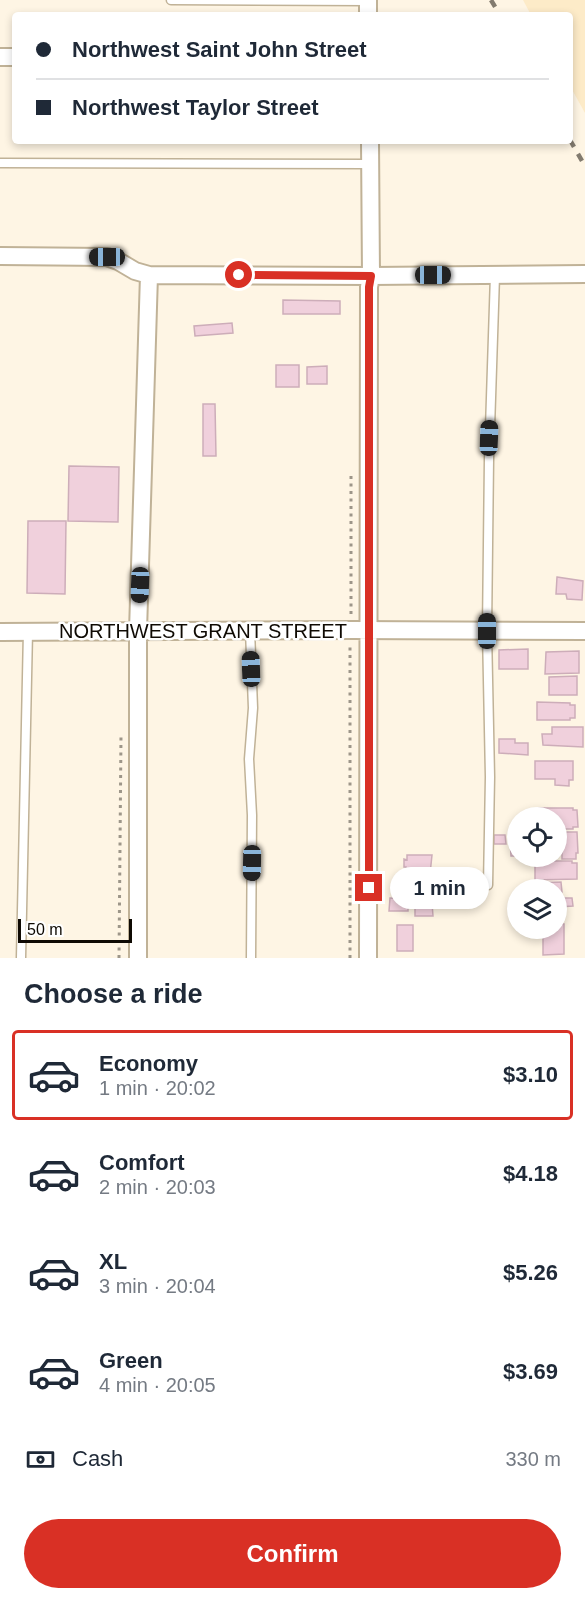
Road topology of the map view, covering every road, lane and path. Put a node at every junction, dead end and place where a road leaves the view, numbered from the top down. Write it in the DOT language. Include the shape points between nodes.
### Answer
graph roads {
  1 [pos="171,0"];
  2 [pos="295,0"];
  3 [pos="368,6"];
  4 [pos="369,144"];
  5 [pos="0,163"];
  6 [pos="370,164"];
  7 [pos="0,256"];
  8 [pos="585,274"];
  9 [pos="149,275"];
  10 [pos="495,275"];
  11 [pos="371,276"];
  12 [pos="250,630"];
  13 [pos="369,630"];
  14 [pos="28,631"];
  15 [pos="138,631"];
  16 [pos="487,631"];
  17 [pos="585,631"];
  18 [pos="0,632"];
  19 [pos="121,735"];
  20 [pos="488,885"];
  21 [pos="21,958"];
  22 [pos="119,958"];
  23 [pos="138,958"];
  24 [pos="251,958"];
  25 [pos="368,958"];
  1 -- 2 [label="lane"];
  2 -- 3 [label="lane"];
  4 -- 6 [label="street"];
  5 -- 6 [label="lane"];
  6 -- 11 [label="street"];
  7 -- 9 [label="street" via="107,257"];
  8 -- 10 [label="street"];
  9 -- 11 [label="street"];
  9 -- 15 [label="street"];
  10 -- 11 [label="street"];
  10 -- 16 [label="lane"];
  11 -- 13 [label="street"];
  12 -- 13 [label="street, NORTHWEST GRANT STREET"];
  12 -- 15 [label="street, NORTHWEST GRANT STREET"];
  12 -- 24 [label="lane"];
  13 -- 16 [label="street, NORTHWEST GRANT STREET"];
  13 -- 25 [label="street"];
  14 -- 15 [label="street, NORTHWEST GRANT STREET"];
  14 -- 18 [label="street, NORTHWEST GRANT STREET"];
  14 -- 21 [label="lane"];
  15 -- 23 [label="street"];
  16 -- 17 [label="street, NORTHWEST GRANT STREET"];
  16 -- 20 [label="lane"];
  19 -- 22 [label="path"];
}
